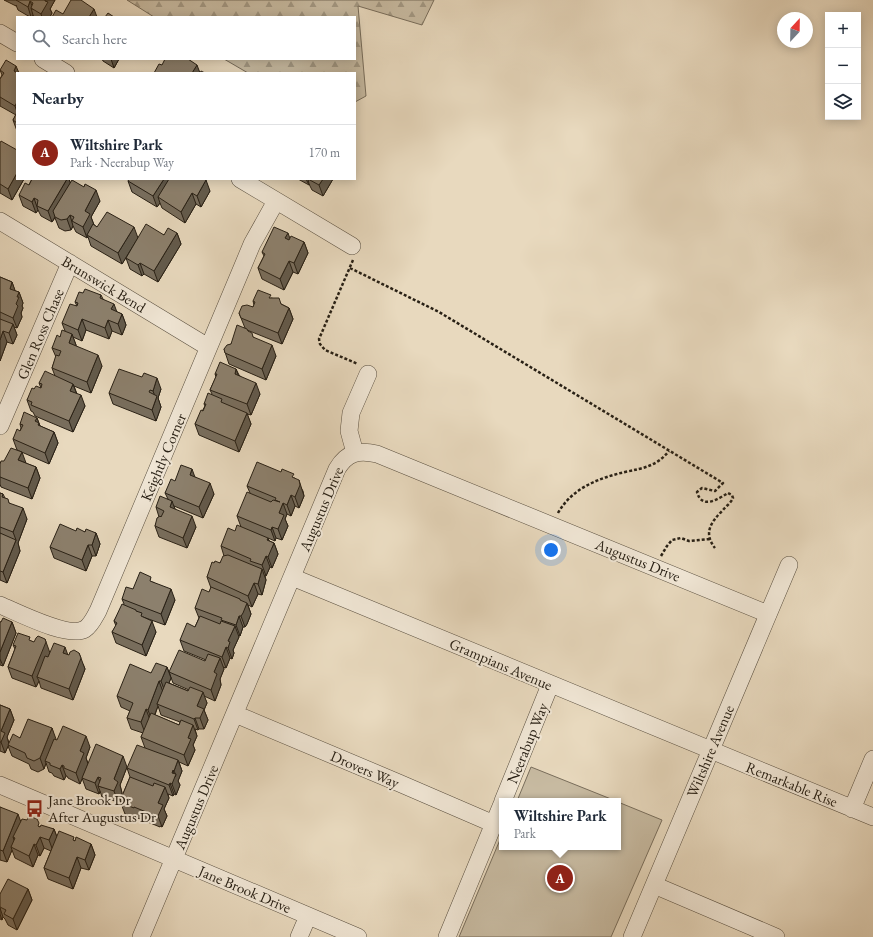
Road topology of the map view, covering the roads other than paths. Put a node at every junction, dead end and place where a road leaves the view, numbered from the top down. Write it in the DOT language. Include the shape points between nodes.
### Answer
graph roads {
  1 [pos="0,33"];
  2 [pos="16,42"];
  3 [pos="45,60"];
  4 [pos="64,72"];
  5 [pos="242,180"];
  6 [pos="276,201"];
  7 [pos="0,220"];
  8 [pos="353,252"];
  9 [pos="70,263"];
  10 [pos="208,347"];
  11 [pos="367,370"];
  12 [pos="0,426"];
  13 [pos="355,453"];
  14 [pos="788,565"];
  15 [pos="292,577"];
  16 [pos="0,605"];
  17 [pos="768,614"];
  18 [pos="550,685"];
  19 [pos="235,714"];
  20 [pos="710,751"];
  21 [pos="873,759"];
  22 [pos="0,785"];
  23 [pos="504,798"];
  24 [pos="852,809"];
  25 [pos="499,812"];
  26 [pos="873,818"];
  27 [pos="494,824"];
  28 [pos="174,859"];
  29 [pos="654,885"];
  30 [pos="308,916"];
  31 [pos="141,937"];
  32 [pos="299,937"];
  33 [pos="358,937"];
  34 [pos="447,937"];
  35 [pos="632,937"];
  36 [pos="776,937"];
  1 -- 2 [label="street"];
  3 -- 4 [label="street"];
  5 -- 6 [label="street"];
  6 -- 8 [label="street"];
  6 -- 10 [label="street, Keightly Corner" via="252,244"];
  7 -- 9 [label="street, Brunswick Bend"];
  9 -- 10 [label="street, Brunswick Bend"];
  9 -- 12 [label="street, Glen Ross Chase"];
  10 -- 16 [label="street, Keightly Corner" via="92,622 84,629 74,632 60,630"];
  11 -- 13 [label="street" via="351,413 349,431"];
  13 -- 15 [label="street, Augustus Drive" via="342,461 337,469"];
  13 -- 17 [label="street, Augustus Drive" via="364,451 377,454"];
  14 -- 17 [label="street, Wiltshire Avenue"];
  15 -- 18 [label="street, Grampians Avenue"];
  15 -- 19 [label="street, Augustus Drive"];
  17 -- 20 [label="street, Wiltshire Avenue"];
  18 -- 20 [label="street, Grampians Avenue"];
  18 -- 23 [label="street, Neerabup Way"];
  19 -- 27 [label="street, Drovers Way"];
  19 -- 28 [label="street, Augustus Drive"];
  20 -- 24 [label="street, Remarkable Rise"];
  20 -- 29 [label="street, Wiltshire Avenue"];
  21 -- 24 [label="street"];
  22 -- 28 [label="street, Jane Brook Drive"];
  24 -- 26 [label="street, Remarkable Rise"];
  25 -- 27 [label="street"];
  27 -- 34 [label="street"];
  28 -- 30 [label="street, Jane Brook Drive"];
  28 -- 31 [label="street, Augustus Drive"];
  29 -- 35 [label="street, Wiltshire Avenue"];
  29 -- 36 [label="street"];
  30 -- 32 [label="street"];
  30 -- 33 [label="street, Jane Brook Drive"];
}
